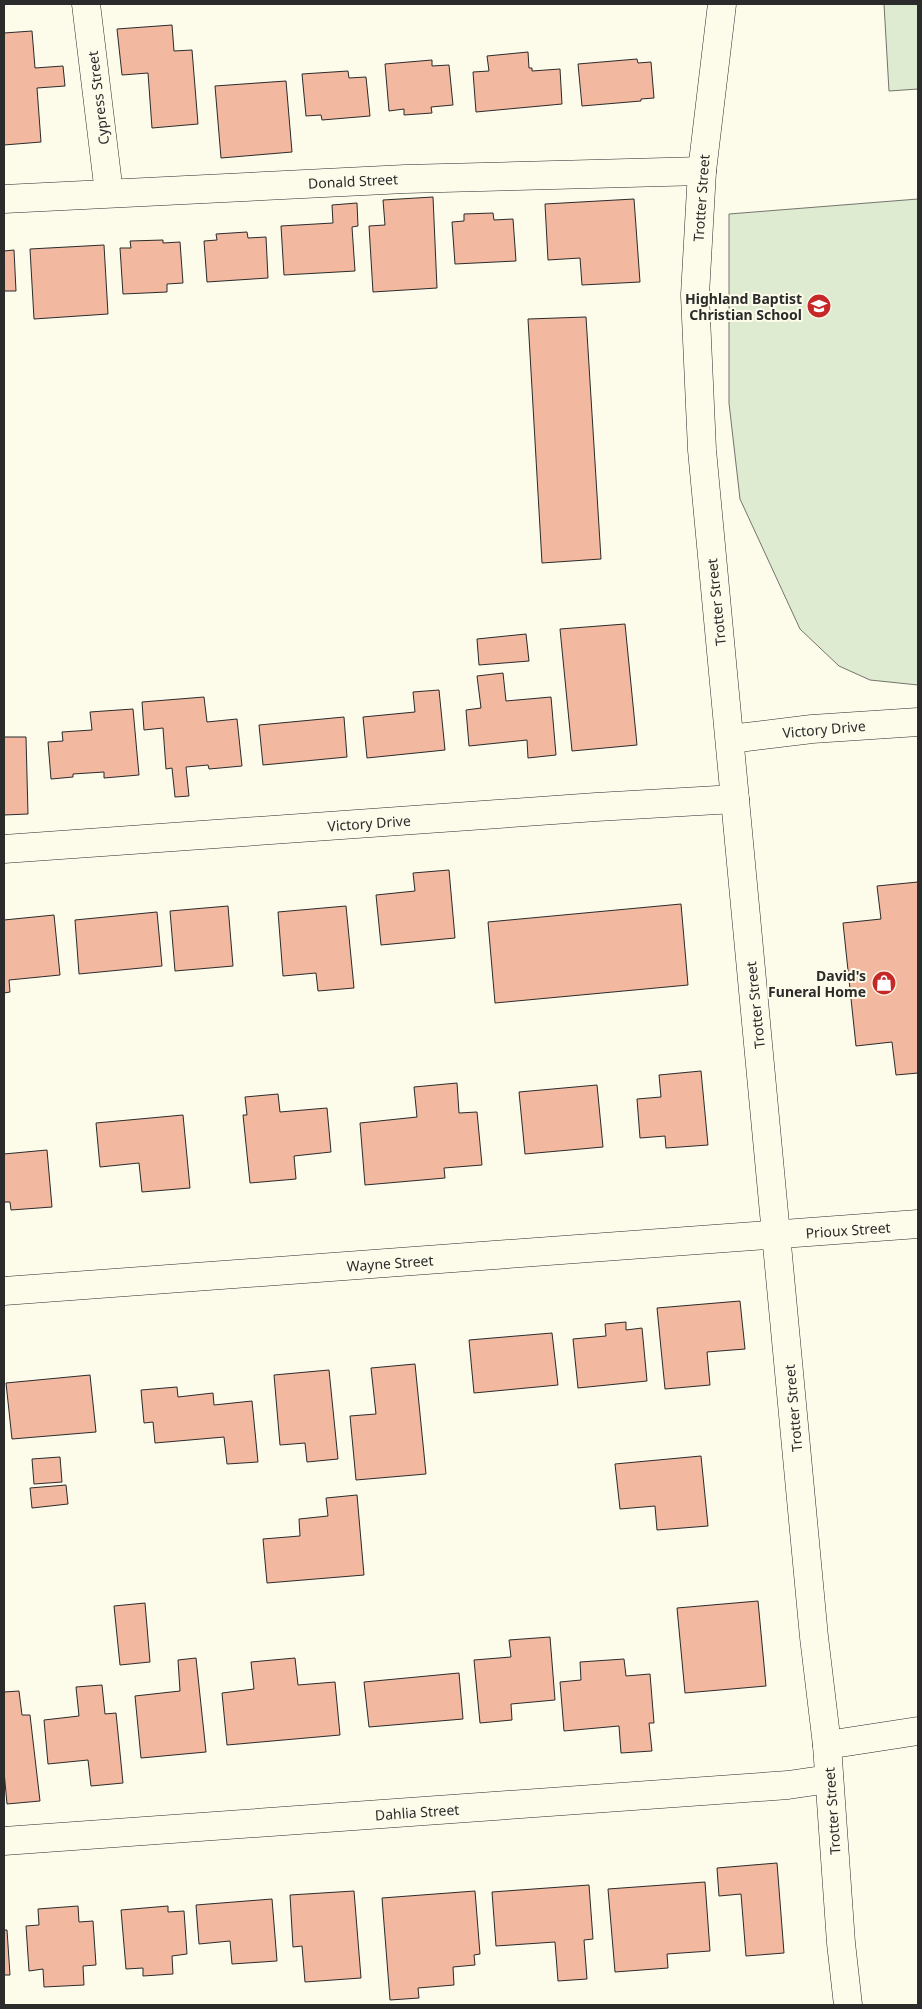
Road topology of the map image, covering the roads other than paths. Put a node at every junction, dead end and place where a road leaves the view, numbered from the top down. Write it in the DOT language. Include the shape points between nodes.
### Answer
graph roads {
  1 [pos="86,4"];
  2 [pos="722,4"];
  3 [pos="702,170"];
  4 [pos="109,193"];
  5 [pos="4,199"];
  6 [pos="918,722"];
  7 [pos="730,739"];
  8 [pos="735,799"];
  9 [pos="4,849"];
  10 [pos="918,1224"];
  11 [pos="777,1235"];
  12 [pos="4,1291"];
  13 [pos="918,1731"];
  14 [pos="827,1745"];
  15 [pos="829,1779"];
  16 [pos="4,1841"];
  17 [pos="848,2005"];
  1 -- 4 [label="street, Cypress Street"];
  2 -- 3 [label="street, Trotter Street"];
  3 -- 4 [label="street, Donald Street" via="405,179"];
  3 -- 7 [label="street, Trotter Street" via="695,295 702,440"];
  4 -- 5 [label="street, Donald Street"];
  6 -- 7 [label="street, Victory Drive" via="812,729"];
  7 -- 8 [label="street, Trotter Street"];
  8 -- 9 [label="street, Victory Drive"];
  8 -- 11 [label="street, Trotter Street"];
  10 -- 11 [label="street, Prioux Street"];
  11 -- 12 [label="street, Wayne Street"];
  11 -- 14 [label="street, Trotter Street"];
  13 -- 14 [label="street"];
  14 -- 15 [label="street, Trotter Street"];
  15 -- 16 [label="street, Dahlia Street" via="778,1786"];
  15 -- 17 [label="street, Trotter Street"];
}
